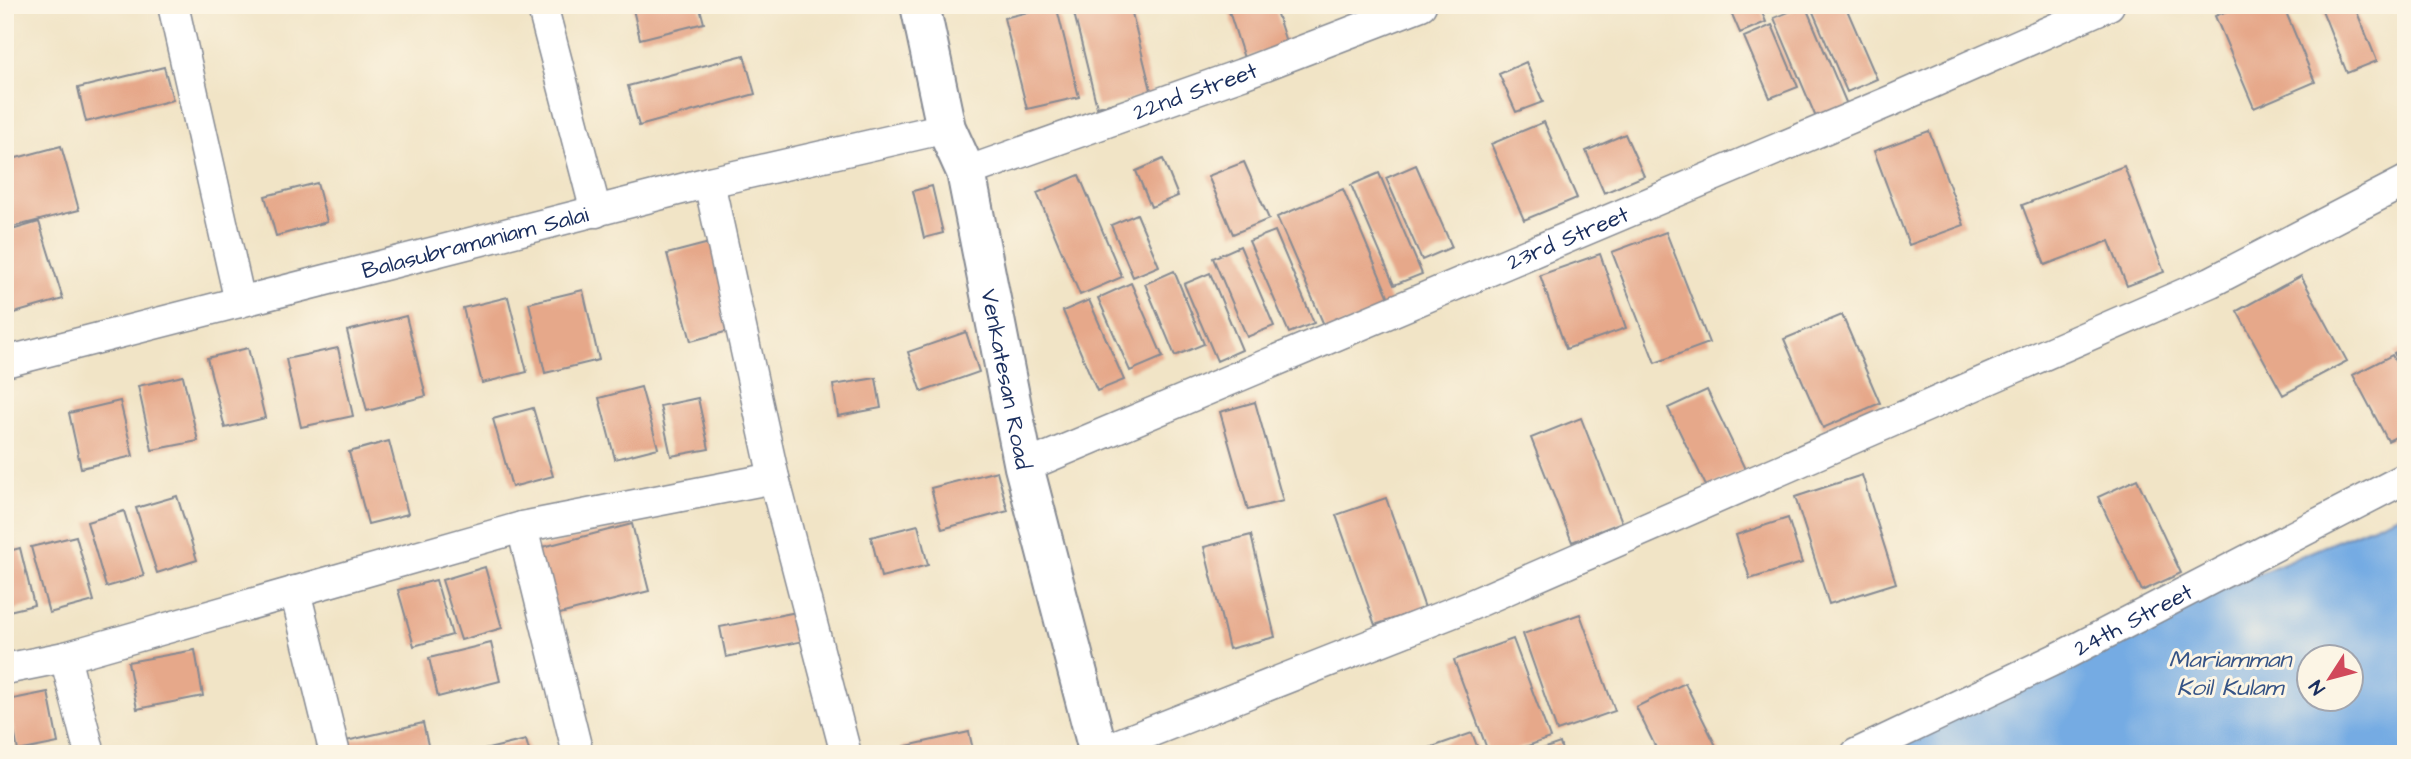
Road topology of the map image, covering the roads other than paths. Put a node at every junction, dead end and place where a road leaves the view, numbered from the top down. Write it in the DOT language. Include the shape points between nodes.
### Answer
graph roads {
  1 [pos="173,5"];
  2 [pos="542,5"];
  3 [pos="920,5"];
  4 [pos="1422,5"];
  5 [pos="2109,5"];
  6 [pos="946,128"];
  7 [pos="966,172"];
  8 [pos="2406,181"];
  9 [pos="709,182"];
  10 [pos="596,212"];
  11 [pos="240,302"];
  12 [pos="5,362"];
  13 [pos="1024,467"];
  14 [pos="774,478"];
  15 [pos="2406,478"];
  16 [pos="522,527"];
  17 [pos="295,591"];
  18 [pos="65,657"];
  19 [pos="5,669"];
  20 [pos="1099,753"];
  21 [pos="90,754"];
  22 [pos="335,754"];
  23 [pos="578,754"];
  24 [pos="846,754"];
  25 [pos="1857,754"];
  1 -- 11 [label="street"];
  2 -- 10 [label="street"];
  3 -- 6 [label="street, Venkatesan Road"];
  4 -- 7 [label="street, 22nd Street"];
  5 -- 13 [label="street, 23rd Street"];
  6 -- 7 [label="street, Venkatesan Road"];
  6 -- 9 [label="street, Balasubramaniam Salai"];
  7 -- 13 [label="street, Venkatesan Road"];
  8 -- 20 [label="street" via="2211,282 1469,606"];
  9 -- 10 [label="street, Balasubramaniam Salai"];
  9 -- 14 [label="street"];
  10 -- 11 [label="street, Balasubramaniam Salai"];
  11 -- 12 [label="street, Balasubramaniam Salai"];
  13 -- 20 [label="street, Venkatesan Road"];
  14 -- 16 [label="street"];
  14 -- 24 [label="street"];
  15 -- 25 [label="street, 24th Street" via="2062,656"];
  16 -- 17 [label="street"];
  16 -- 23 [label="street"];
  17 -- 18 [label="street"];
  17 -- 22 [label="street"];
  18 -- 19 [label="street"];
  18 -- 21 [label="street"];
}
